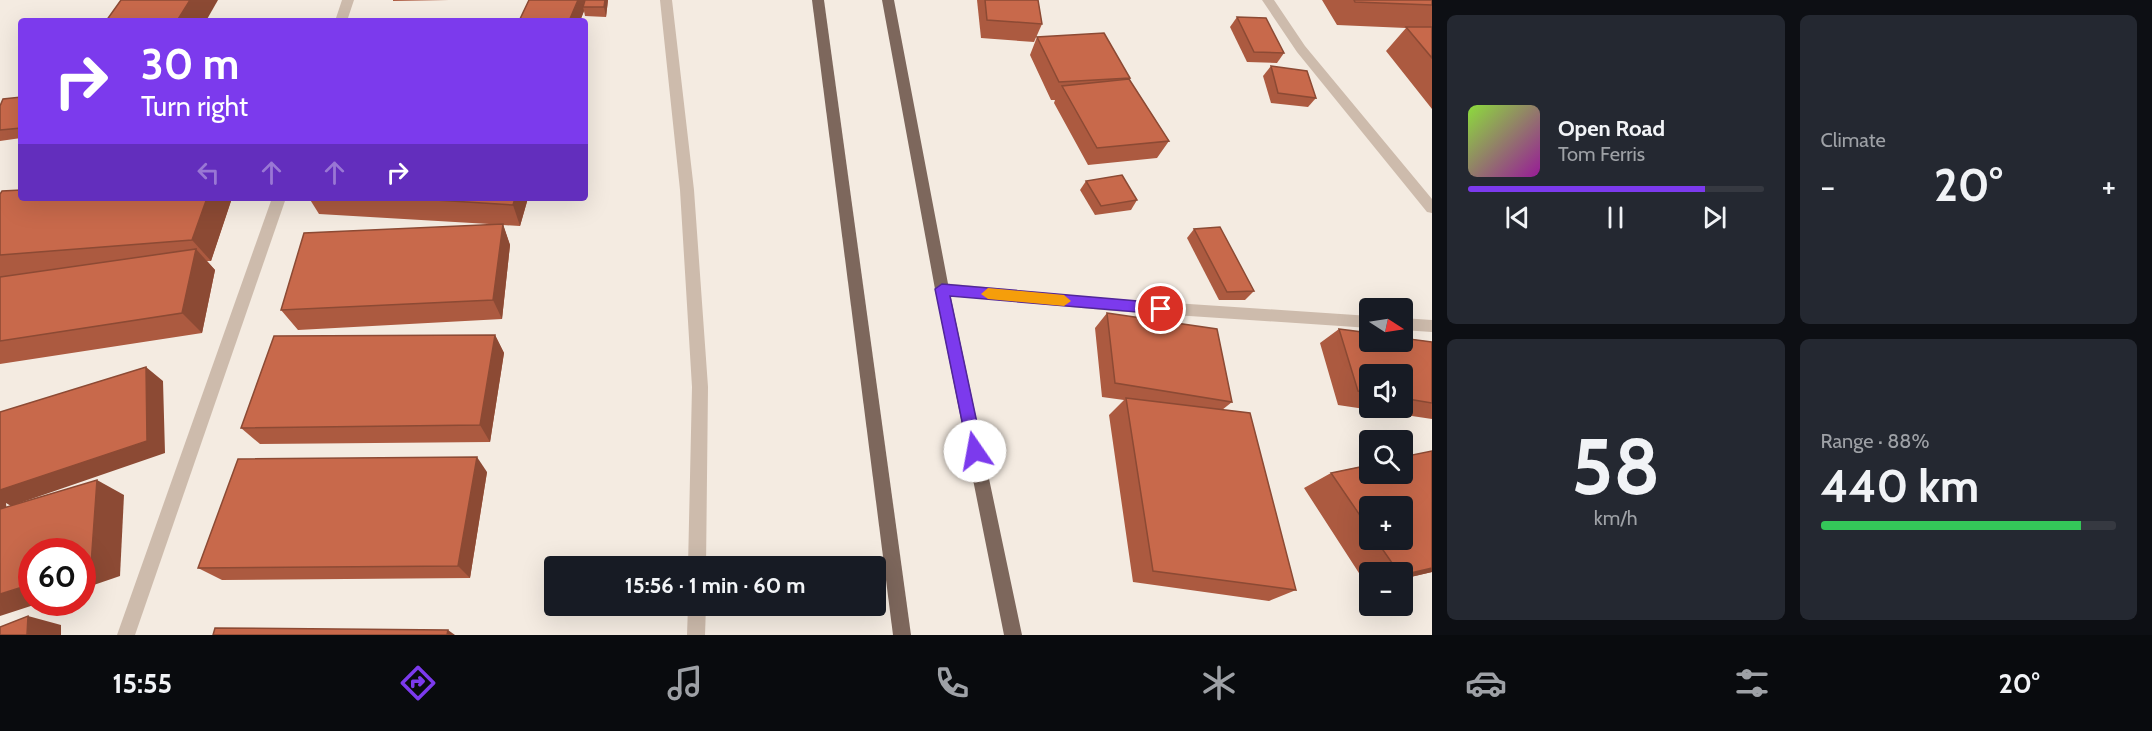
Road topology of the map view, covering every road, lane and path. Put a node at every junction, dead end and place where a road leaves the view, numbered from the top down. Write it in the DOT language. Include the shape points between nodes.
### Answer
graph roads {
  1 [pos="348,0"];
  2 [pos="666,0"];
  3 [pos="818,0"];
  4 [pos="888,0"];
  5 [pos="1268,0"];
  6 [pos="342,18"];
  7 [pos="278,201"];
  8 [pos="1432,208"];
  9 [pos="942,289"];
  10 [pos="1359,321"];
  11 [pos="1413,325"];
  12 [pos="1432,326"];
  13 [pos="697,556"];
  14 [pos="697,616"];
  15 [pos="126,635"];
  16 [pos="696,635"];
  17 [pos="902,635"];
  18 [pos="1013,635"];
  1 -- 6 [label="street"];
  2 -- 13 [label="street" via="687,190 700,387"];
  3 -- 17 [label="main road"];
  4 -- 9 [label="main road"];
  5 -- 8 [label="street" via="1301,49"];
  7 -- 15 [label="street"];
  9 -- 10 [label="street"];
  9 -- 18 [label="main road"];
  11 -- 12 [label="street"];
  14 -- 16 [label="street"];
}
